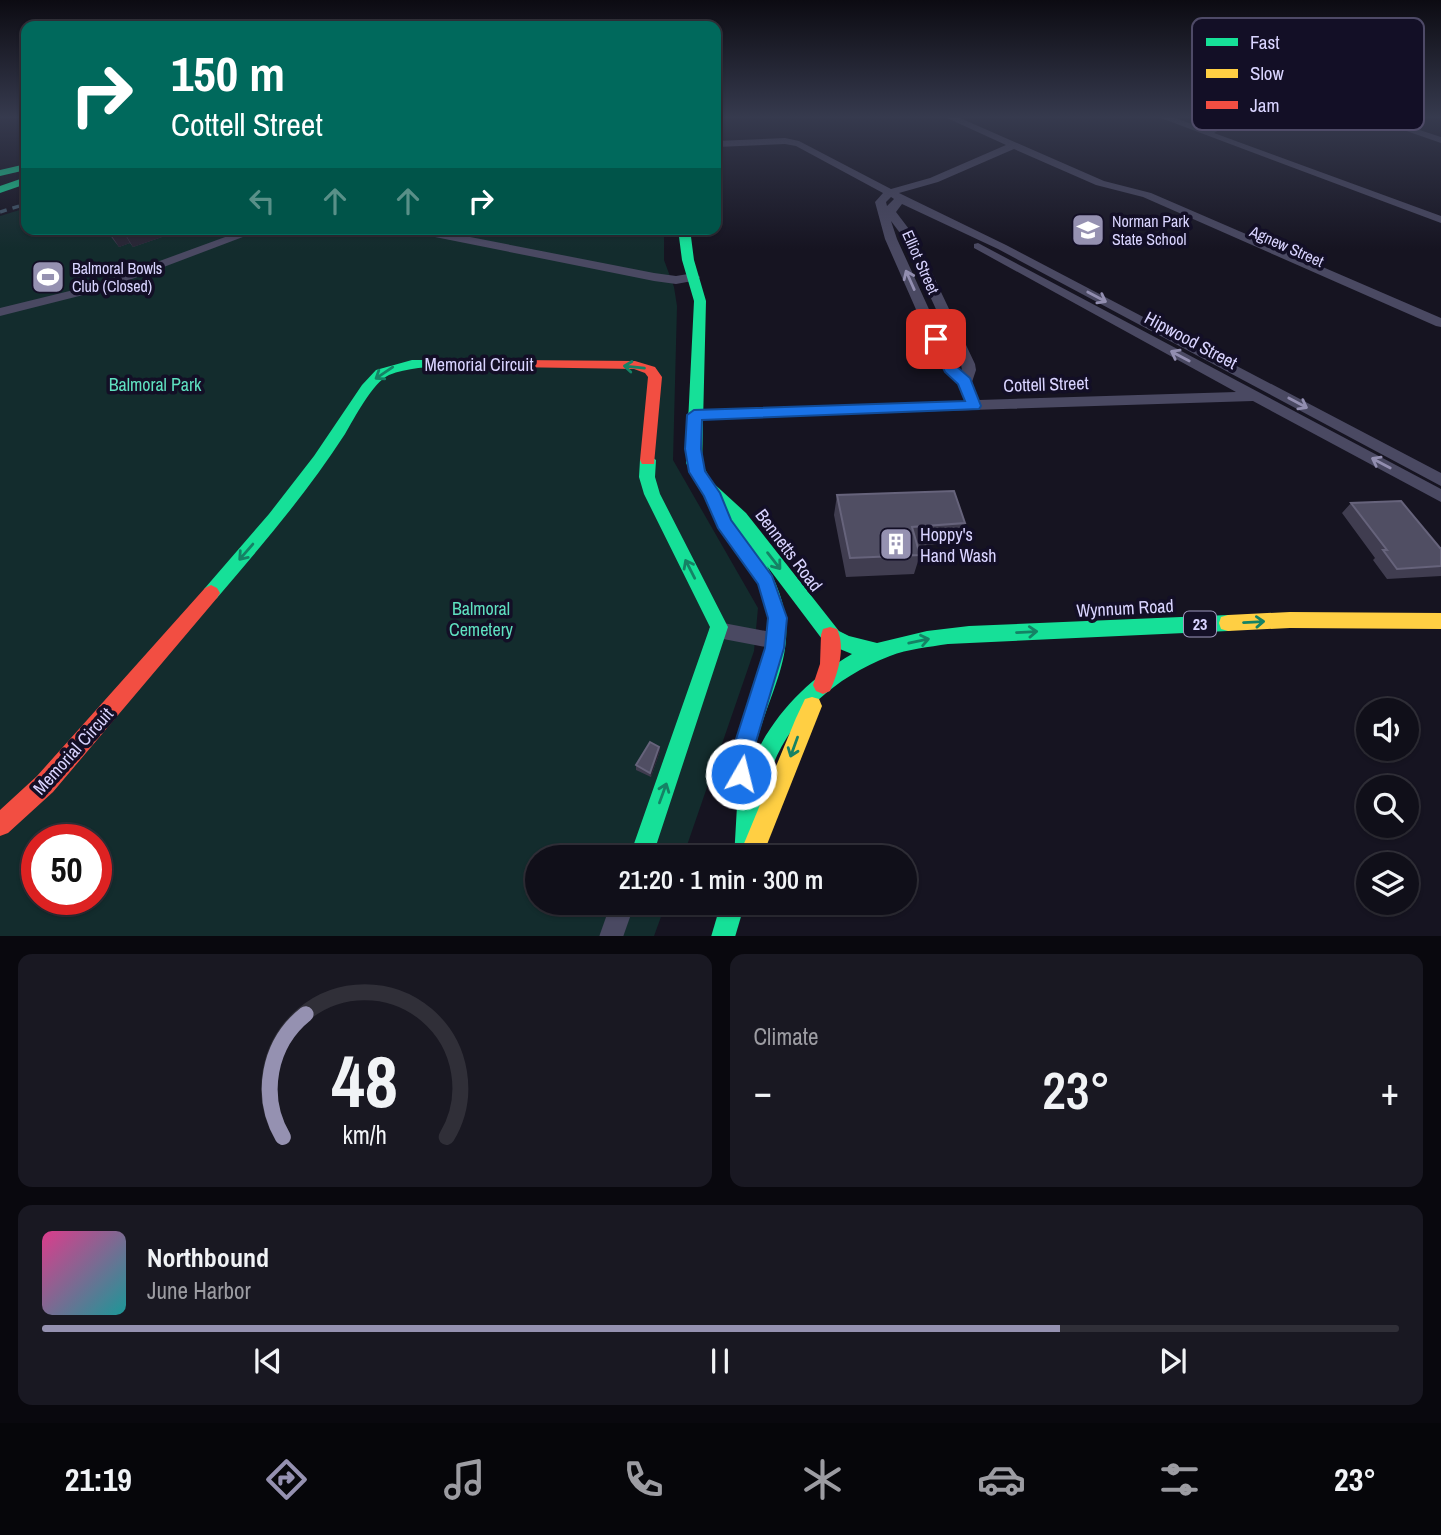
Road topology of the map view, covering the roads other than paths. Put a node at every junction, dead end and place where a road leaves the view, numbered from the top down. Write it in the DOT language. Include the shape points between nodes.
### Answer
graph roads {
  1 [pos="830,162"];
  2 [pos="976,162"];
  3 [pos="1052,162"];
  4 [pos="1283,162"];
  5 [pos="21,168"];
  6 [pos="0,173"];
  7 [pos="21,175"];
  8 [pos="0,180"];
  9 [pos="21,182"];
  10 [pos="1120,188"];
  11 [pos="0,190"];
  12 [pos="897,196"];
  13 [pos="926,212"];
  14 [pos="1441,220"];
  15 [pos="244,235"];
  16 [pos="440,235"];
  17 [pos="685,235"];
  18 [pos="694,277"];
  19 [pos="0,312"];
  20 [pos="1441,323"];
  21 [pos="1441,333"];
  22 [pos="965,382"];
  23 [pos="1272,389"];
  24 [pos="1255,396"];
  25 [pos="974,406"];
  26 [pos="694,415"];
  27 [pos="1441,480"];
  28 [pos="712,493"];
  29 [pos="1441,496"];
  30 [pos="1441,621"];
  31 [pos="718,630"];
  32 [pos="830,635"];
  33 [pos="776,641"];
  34 [pos="879,652"];
  35 [pos="823,685"];
  36 [pos="747,813"];
  37 [pos="0,825"];
  38 [pos="645,845"];
  39 [pos="747,845"];
  40 [pos="754,845"];
  41 [pos="619,915"];
  42 [pos="729,915"];
  43 [pos="611,936"];
  44 [pos="723,936"];
  1 -- 12 [label="street, Hipwood Street"];
  2 -- 12 [label="street"];
  3 -- 10 [label="street, Agnew Street"];
  4 -- 14 [label="street"];
  5 -- 6 [label="main road"];
  7 -- 8 [label="main road"];
  9 -- 11 [label="main road"];
  10 -- 20 [label="street, Agnew Street" via="1144,194"];
  10 -- 21 [label="street, Agnew Street" via="1142,202"];
  12 -- 13 [label="street, Hipwood Street"];
  12 -- 22 [label="street, Elliot Street" via="890,212 909,237 968,364"];
  22 -- 12 [label="street, Elliot Street, one-way" via="947,364 888,232 880,202"];
  13 -- 23 [label="street, Hipwood Street, one-way"];
  24 -- 13 [label="street, Hipwood Street, one-way" via="990,253"];
  15 -- 19 [label="street" via="42,305"];
  16 -- 18 [label="street" via="654,277"];
  17 -- 18 [label="main road, Bennetts Road"];
  18 -- 26 [label="main road, Bennetts Road" via="700,314"];
  22 -- 25 [label="street, Elliot Street"];
  23 -- 24 [label="street, Cottell Street"];
  23 -- 27 [label="street, Hipwood Street, one-way"];
  24 -- 25 [label="street, Cottell Street"];
  29 -- 24 [label="street, Hipwood Street, one-way"];
  25 -- 26 [label="street, Cottell Street"];
  26 -- 28 [label="main road, Bennetts Road" via="694,463"];
  28 -- 32 [label="main road, Bennetts Road, one-way" via="740,518"];
  28 -- 33 [label="main road, Bennetts Road" via="724,523 771,592 778,618"];
  34 -- 30 [label="main road, Wynnum Road / 23, one-way" via="959,635 1290,620"];
  31 -- 33 [label="street"];
  31 -- 37 [label="main road, Memorial Circuit, one-way" via="647,477 655,377 650,370 635,365 394,367 367,388 275,519 46,784"];
  38 -- 31 [label="main road, one-way"];
  32 -- 34 [label="main road" via="845,644"];
  32 -- 35 [label="main road" via="830,664"];
  33 -- 36 [label="main road, Bennetts Road" via="742,755"];
  34 -- 35 [label="main road, Wynnum Road / 23"];
  35 -- 36 [label="main road, Wynnum Road / 23" via="773,743 753,786"];
  35 -- 40 [label="main road, Wynnum Road, one-way"];
  36 -- 39 [label="main road, Wynnum Road"];
  41 -- 43 [label="street"];
  42 -- 44 [label="main road"];
}
